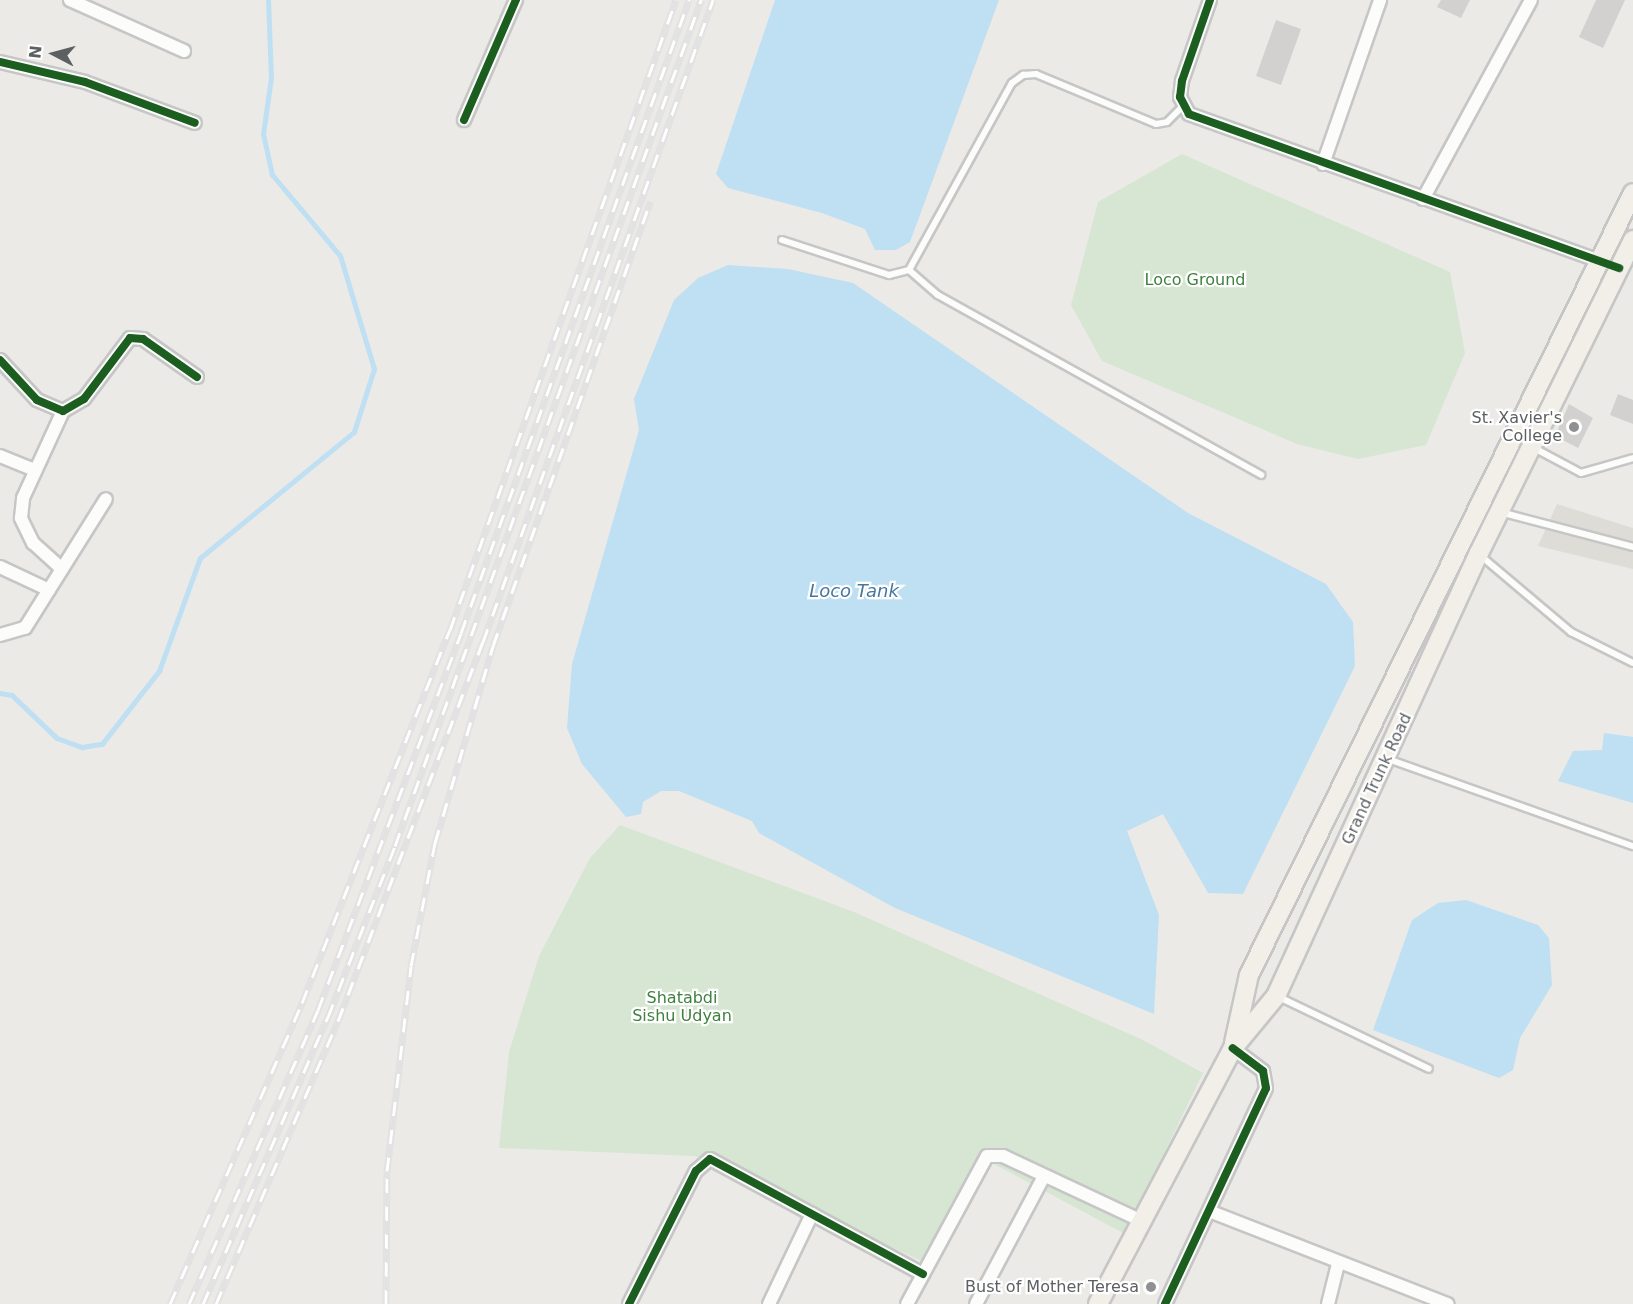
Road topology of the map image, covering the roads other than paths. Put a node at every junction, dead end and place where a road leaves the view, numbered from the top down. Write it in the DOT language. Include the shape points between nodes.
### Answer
graph roads {
  1 [pos="69,0"];
  2 [pos="516,0"];
  3 [pos="1210,0"];
  4 [pos="1380,0"];
  5 [pos="1531,0"];
  6 [pos="184,51"];
  7 [pos="0,62"];
  8 [pos="1182,107"];
  9 [pos="464,120"];
  10 [pos="195,123"];
  11 [pos="1323,164"];
  12 [pos="1633,193"];
  13 [pos="1423,199"];
  14 [pos="782,240"];
  15 [pos="1633,240"];
  16 [pos="1599,261"];
  17 [pos="909,270"];
  18 [pos="1622,270"];
  19 [pos="0,360"];
  20 [pos="197,377"];
  21 [pos="63,411"];
  22 [pos="1532,447"];
  23 [pos="0,456"];
  24 [pos="1633,458"];
  25 [pos="35,470"];
  26 [pos="1261,475"];
  27 [pos="106,499"];
  28 [pos="1500,512"];
  29 [pos="1633,547"];
  30 [pos="1479,554"];
  31 [pos="0,567"];
  32 [pos="62,569"];
  33 [pos="49,590"];
  34 [pos="0,635"];
  35 [pos="1633,663"];
  36 [pos="1387,759"];
  37 [pos="1633,846"];
  38 [pos="1276,996"];
  39 [pos="1233,1048"];
  40 [pos="1430,1069"];
  41 [pos="1044,1176"];
  42 [pos="1209,1211"];
  43 [pos="812,1214"];
  44 [pos="1144,1222"];
  45 [pos="1338,1264"];
  46 [pos="923,1274"];
  47 [pos="774,1302"];
  48 [pos="629,1304"];
  49 [pos="907,1304"];
  50 [pos="976,1304"];
  51 [pos="1098,1304"];
  52 [pos="1165,1304"];
  53 [pos="1328,1304"];
  54 [pos="1447,1304"];
  1 -- 6 [label="street"];
  2 -- 9 [label="street"];
  3 -- 8 [label="street" via="1182,81"];
  4 -- 11 [label="street"];
  5 -- 13 [label="street"];
  7 -- 10 [label="street" via="85,82"];
  8 -- 11 [label="street" via="1198,118"];
  8 -- 17 [label="lane" via="1167,122 1156,124 1036,74 1023,75 1012,83"];
  11 -- 13 [label="street"];
  12 -- 16 [label="main road"];
  13 -- 16 [label="street"];
  14 -- 17 [label="lane" via="889,275"];
  15 -- 18 [label="main road, Grand Trunk Road"];
  16 -- 18 [label="street"];
  16 -- 39 [label="main road" via="1249,975"];
  17 -- 26 [label="lane" via="938,295"];
  18 -- 22 [label="main road, Grand Trunk Road"];
  19 -- 21 [label="street" via="37,400"];
  20 -- 21 [label="street" via="143,339 130,338 84,399"];
  21 -- 25 [label="street"];
  22 -- 24 [label="lane" via="1581,473"];
  22 -- 28 [label="main road, Grand Trunk Road"];
  23 -- 25 [label="street"];
  25 -- 32 [label="street" via="23,498 23,531"];
  27 -- 32 [label="street"];
  28 -- 29 [label="lane"];
  28 -- 30 [label="main road, Grand Trunk Road"];
  30 -- 35 [label="lane" via="1571,632"];
  30 -- 36 [label="main road, Grand Trunk Road"];
  31 -- 33 [label="street"];
  32 -- 33 [label="street"];
  33 -- 34 [label="street" via="25,627"];
  36 -- 37 [label="lane"];
  36 -- 38 [label="main road, Grand Trunk Road"];
  38 -- 39 [label="main road, Grand Trunk Road"];
  38 -- 40 [label="lane"];
  39 -- 42 [label="street" via="1263,1071 1266,1088"];
  39 -- 44 [label="main road, Grand Trunk Road"];
  41 -- 44 [label="street"];
  41 -- 46 [label="street" via="1003,1156 987,1156"];
  41 -- 50 [label="street"];
  42 -- 45 [label="street"];
  42 -- 52 [label="street"];
  43 -- 46 [label="street"];
  43 -- 47 [label="street"];
  43 -- 48 [label="street" via="719,1161 702,1163"];
  44 -- 51 [label="main road, Grand Trunk Road"];
  45 -- 53 [label="street"];
  45 -- 54 [label="street"];
  46 -- 49 [label="street"];
}
